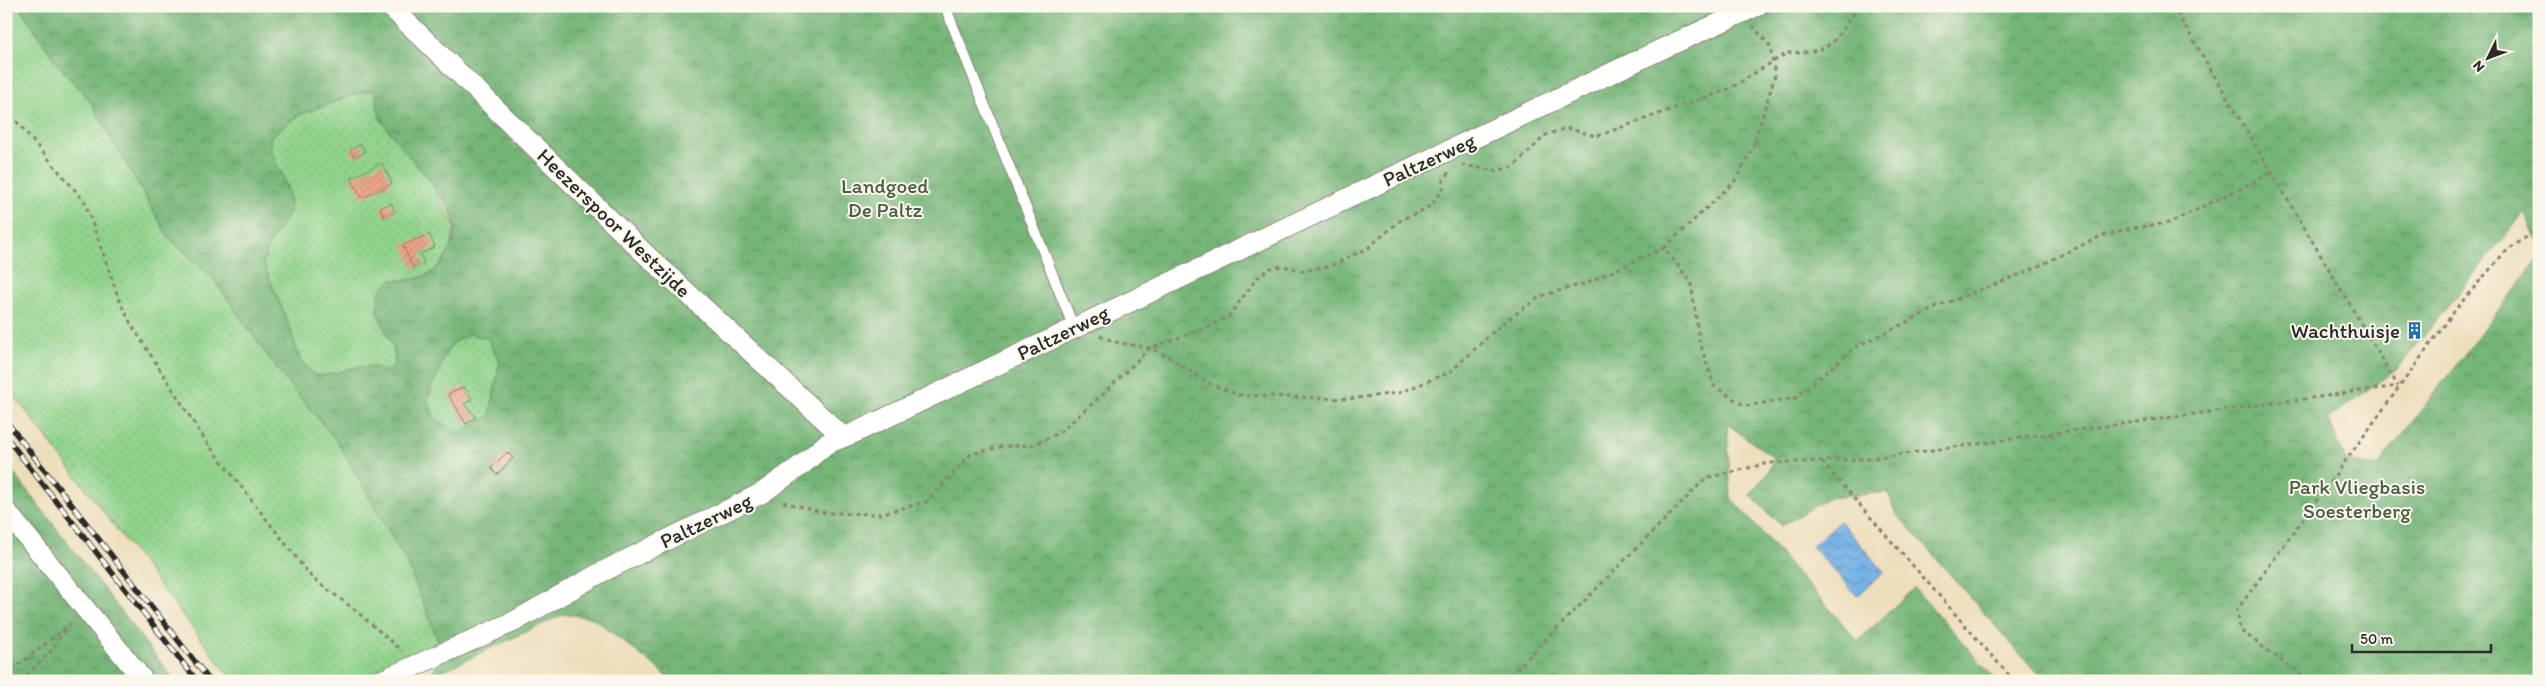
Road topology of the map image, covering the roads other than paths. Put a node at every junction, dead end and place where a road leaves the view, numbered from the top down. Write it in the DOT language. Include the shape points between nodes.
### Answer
graph roads {
  1 [pos="390,6"];
  2 [pos="945,6"];
  3 [pos="1749,9"];
  4 [pos="1075,327"];
  5 [pos="842,436"];
  6 [pos="6,511"];
  7 [pos="144,681"];
  8 [pos="381,681"];
  1 -- 5 [label="street, Heezerspoor Westzijde" via="642,251"];
  2 -- 4 [label="lane"];
  3 -- 4 [label="street, Paltzerweg"];
  4 -- 5 [label="street, Paltzerweg"];
  5 -- 8 [label="street, Paltzerweg" via="826,444 762,493 600,573 515,621"];
  6 -- 7 [label="street"];
}
